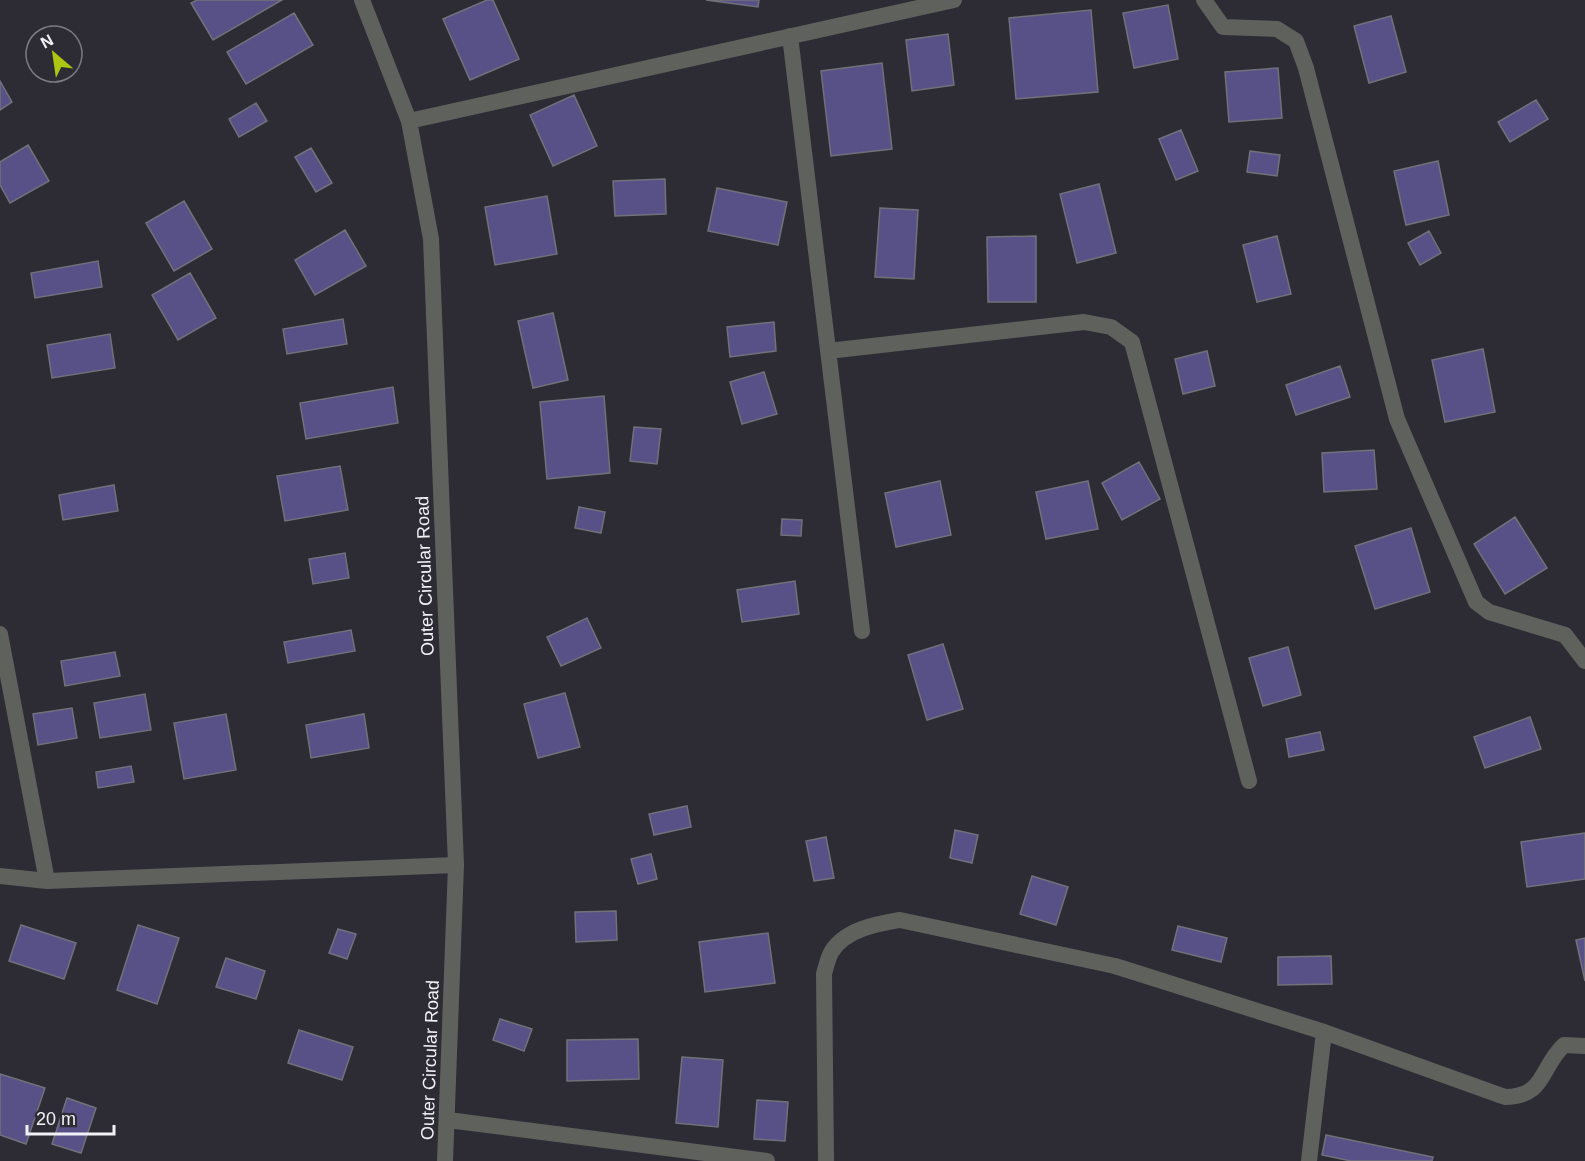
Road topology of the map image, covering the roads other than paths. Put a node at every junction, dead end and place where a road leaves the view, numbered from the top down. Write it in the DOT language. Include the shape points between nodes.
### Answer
graph roads {
  1 [pos="362,0"];
  2 [pos="954,0"];
  3 [pos="1204,0"];
  4 [pos="790,36"];
  5 [pos="408,121"];
  6 [pos="828,351"];
  7 [pos="862,630"];
  8 [pos="0,634"];
  9 [pos="1585,661"];
  10 [pos="1249,781"];
  11 [pos="456,865"];
  12 [pos="0,876"];
  13 [pos="47,881"];
  14 [pos="1324,1032"];
  15 [pos="1585,1046"];
  16 [pos="448,1120"];
  17 [pos="445,1161"];
  18 [pos="767,1161"];
  19 [pos="826,1161"];
  20 [pos="1309,1161"];
  1 -- 5 [label="street, Outer Circular Road"];
  2 -- 4 [label="street"];
  3 -- 9 [label="street" via="1223,27 1277,29 1296,41 1397,419 1476,602 1489,612 1564,635"];
  4 -- 5 [label="street"];
  4 -- 6 [label="street"];
  5 -- 11 [label="street, Outer Circular Road" via="430,239"];
  6 -- 7 [label="street"];
  6 -- 10 [label="street" via="1084,322 1111,327 1132,342"];
  8 -- 13 [label="street"];
  11 -- 13 [label="street"];
  11 -- 16 [label="street, Outer Circular Road"];
  12 -- 13 [label="street"];
  14 -- 15 [label="street" via="1505,1097 1524,1096 1538,1084 1564,1045"];
  14 -- 19 [label="street" via="1115,966 900,920 871,925 847,937 832,951 824,974"];
  14 -- 20 [label="street"];
  16 -- 17 [label="street, Outer Circular Road"];
  16 -- 18 [label="street"];
}
